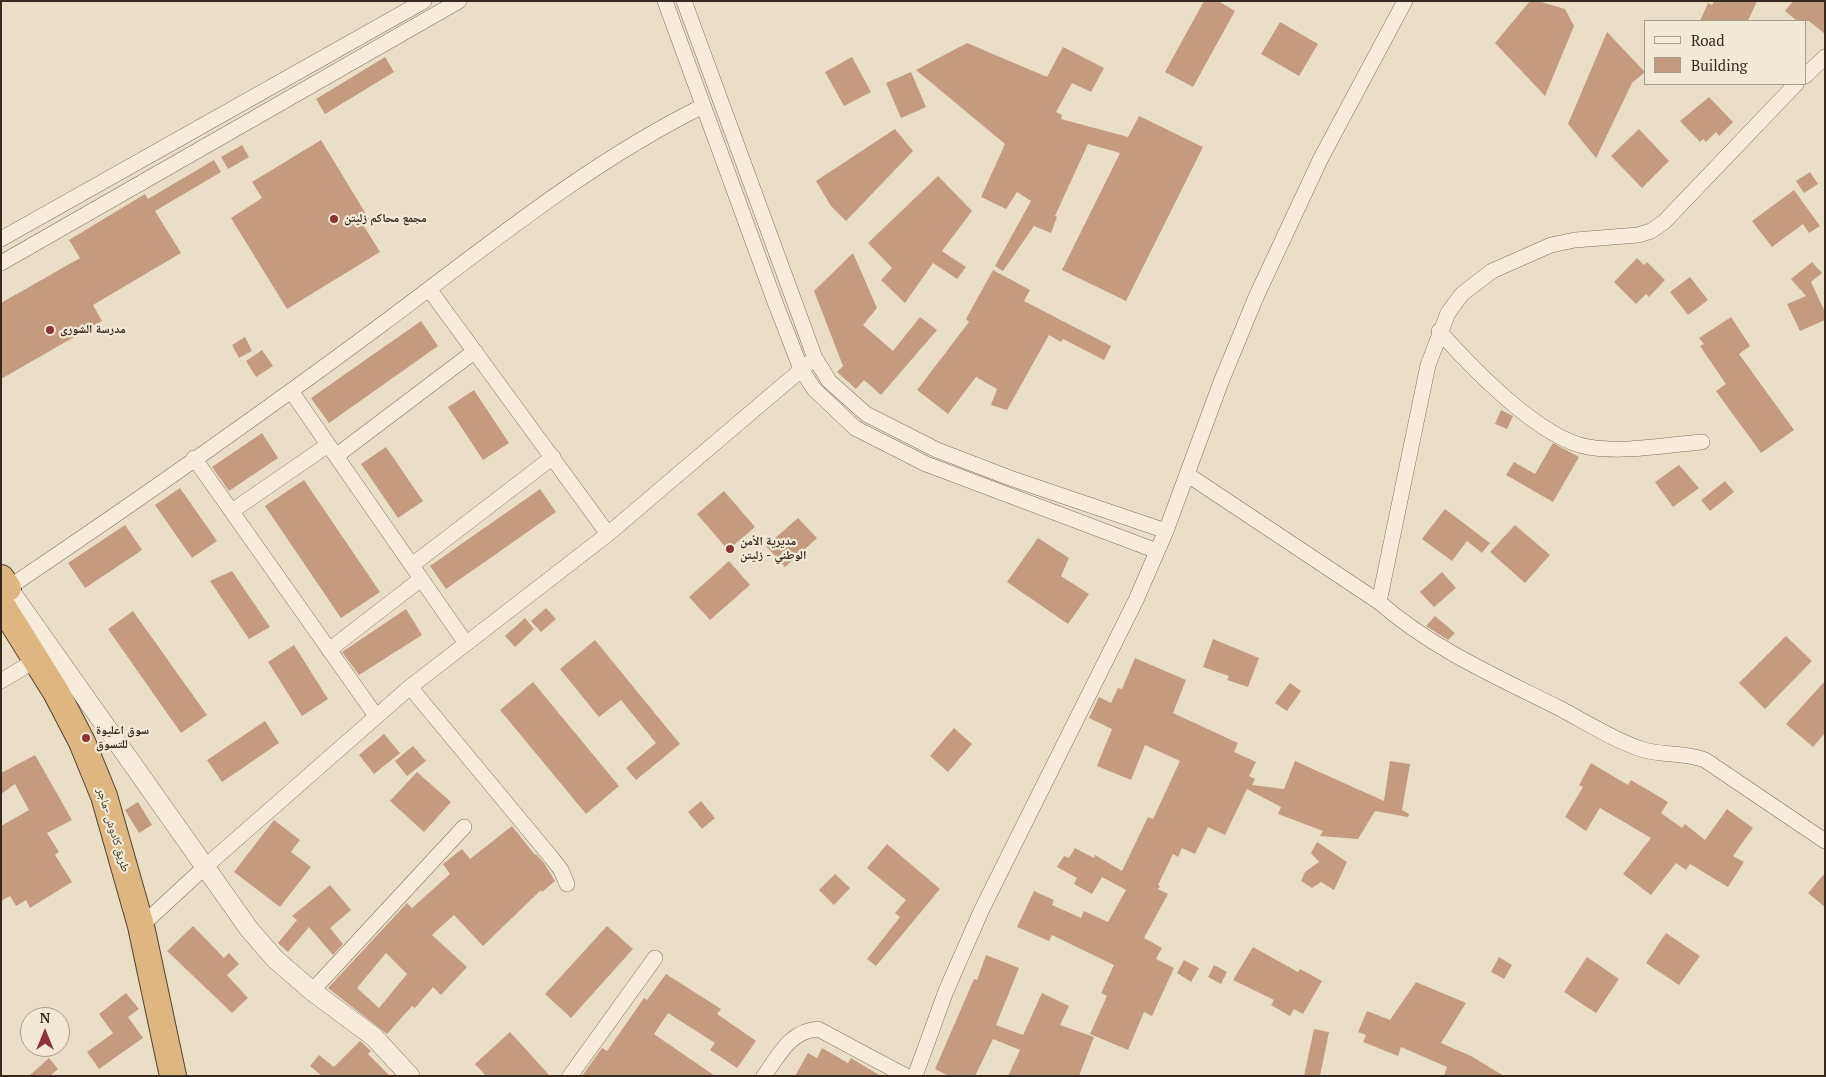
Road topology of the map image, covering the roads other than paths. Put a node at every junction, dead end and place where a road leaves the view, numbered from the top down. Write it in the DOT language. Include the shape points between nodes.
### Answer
graph roads {
  1 [pos="424,1"];
  2 [pos="459,1"];
  3 [pos="665,1"];
  4 [pos="684,1"];
  5 [pos="1406,1"];
  6 [pos="364,37"];
  7 [pos="371,51"];
  8 [pos="1825,58"];
  9 [pos="1806,75"];
  10 [pos="1795,85"];
  11 [pos="703,106"];
  12 [pos="1,239"];
  13 [pos="1,262"];
  14 [pos="430,289"];
  15 [pos="1439,331"];
  16 [pos="476,350"];
  17 [pos="815,358"];
  18 [pos="801,370"];
  19 [pos="291,391"];
  20 [pos="1702,442"];
  21 [pos="332,450"];
  22 [pos="553,457"];
  23 [pos="194,458"];
  24 [pos="1188,475"];
  25 [pos="232,511"];
  26 [pos="1166,531"];
  27 [pos="608,534"];
  28 [pos="1158,551"];
  29 [pos="412,565"];
  30 [pos="421,579"];
  31 [pos="3,591"];
  32 [pos="1379,602"];
  33 [pos="465,642"];
  34 [pos="329,650"];
  35 [pos="36,660"];
  36 [pos="1,681"];
  37 [pos="410,687"];
  38 [pos="376,716"];
  39 [pos="464,827"];
  40 [pos="1825,841"];
  41 [pos="206,866"];
  42 [pos="566,884"];
  43 [pos="141,926"];
  44 [pos="655,958"];
  45 [pos="312,991"];
  46 [pos="173,1076"];
  47 [pos="410,1076"];
  48 [pos="570,1076"];
  49 [pos="764,1076"];
  50 [pos="906,1076"];
  51 [pos="915,1076"];
  1 -- 6 [label="street"];
  2 -- 7 [label="street"];
  3 -- 11 [label="street"];
  4 -- 17 [label="street"];
  5 -- 24 [label="street" via="1320,158 1260,288 1221,382"];
  6 -- 7 [label="street"];
  6 -- 12 [label="street"];
  7 -- 13 [label="street"];
  8 -- 9 [label="street"];
  10 -- 15 [label="street" via="1664,222 1651,231 1551,245 1492,270 1462,294"];
  11 -- 14 [label="street" via="600,164"];
  11 -- 18 [label="street"];
  14 -- 16 [label="street"];
  14 -- 19 [label="street"];
  15 -- 20 [label="street" via="1474,371 1538,423 1566,440 1587,447 1623,449"];
  15 -- 32 [label="street" via="1428,364"];
  16 -- 21 [label="street"];
  16 -- 22 [label="street"];
  17 -- 18 [label="street"];
  17 -- 26 [label="street" via="830,381 866,414 937,450"];
  18 -- 27 [label="street"];
  18 -- 28 [label="street" via="814,389 855,428 926,464"];
  19 -- 21 [label="street"];
  19 -- 23 [label="street"];
  21 -- 25 [label="street"];
  21 -- 29 [label="street"];
  22 -- 27 [label="street"];
  22 -- 29 [label="street"];
  23 -- 25 [label="street"];
  23 -- 31 [label="street"];
  24 -- 26 [label="street"];
  24 -- 32 [label="street"];
  25 -- 34 [label="street"];
  26 -- 28 [label="street"];
  27 -- 33 [label="street"];
  28 -- 51 [label="street" via="982,909 946,991"];
  29 -- 30 [label="street"];
  30 -- 33 [label="street"];
  30 -- 34 [label="street"];
  31 -- 35 [label="highway, طريق كادوش -ماجر"];
  31 -- 41 [label="street"];
  32 -- 40 [label="street" via="1406,626 1476,666 1639,749 1670,756 1692,755 1704,760"];
  33 -- 37 [label="street"];
  34 -- 38 [label="street"];
  35 -- 36 [label="street"];
  35 -- 43 [label="highway, طريق كادوش -ماجر" via="82,742 104,796"];
  37 -- 38 [label="street"];
  37 -- 42 [label="street" via="551,857"];
  38 -- 41 [label="street"];
  39 -- 45 [label="street"];
  41 -- 43 [label="street"];
  41 -- 45 [label="street" via="249,929 275,959"];
  43 -- 46 [label="highway, طريق كادوش -ماجر"];
  44 -- 48 [label="street"];
  45 -- 47 [label="street" via="374,1037"];
  49 -- 50 [label="street" via="790,1040 805,1030 818,1029"];
}
